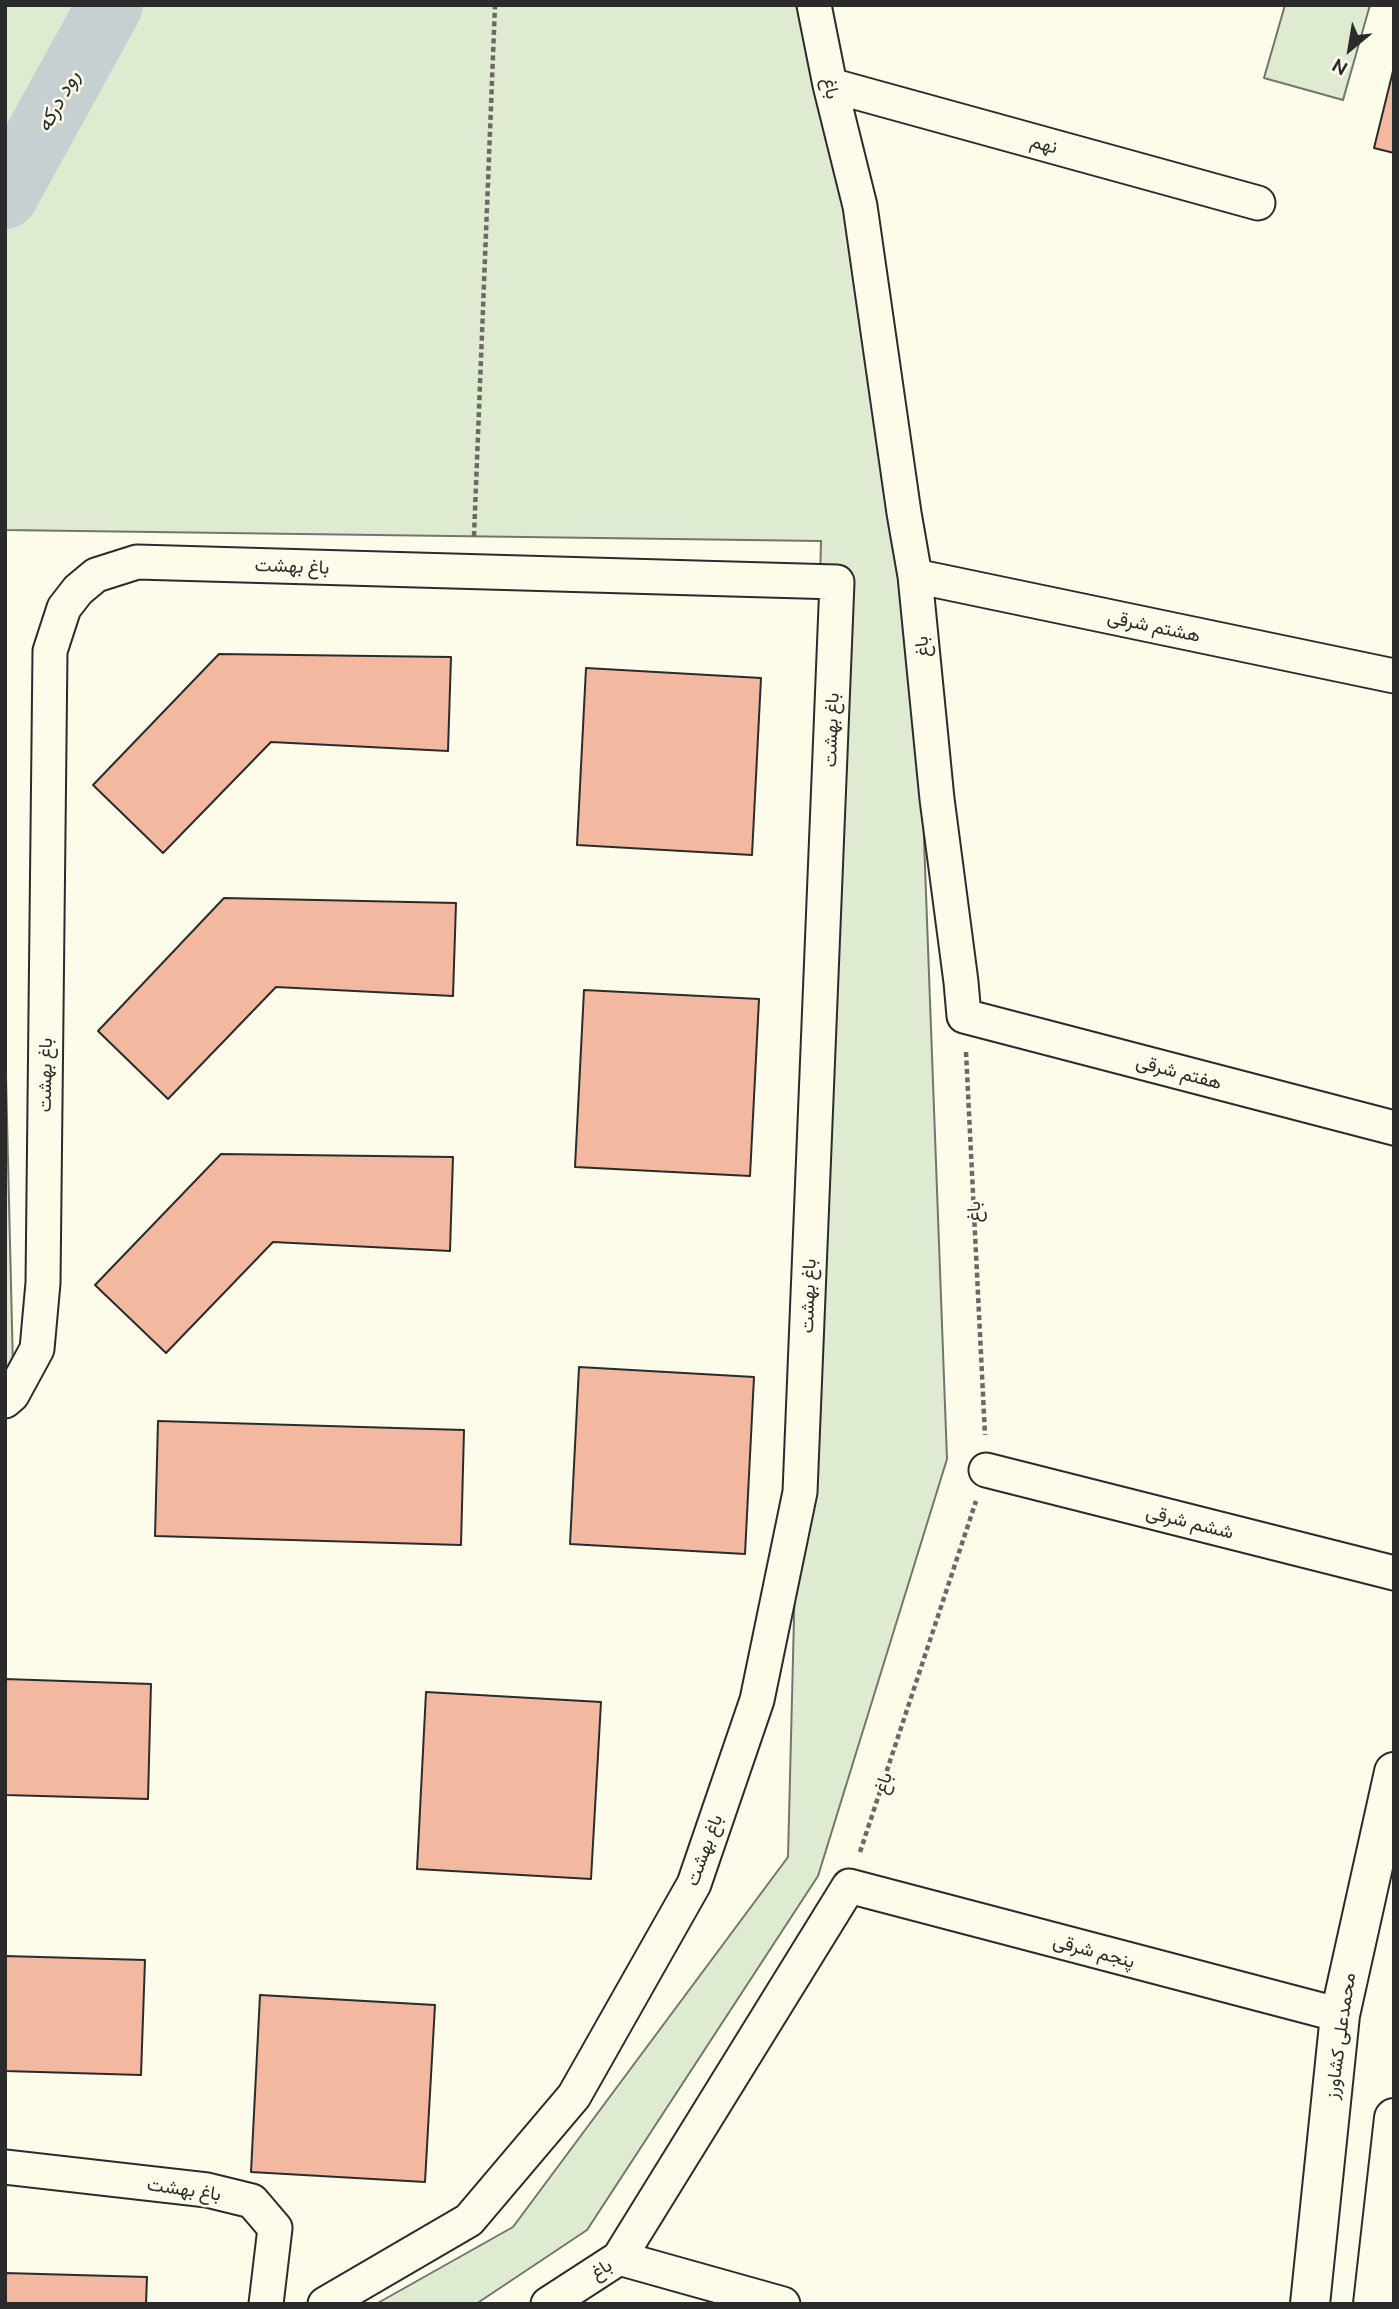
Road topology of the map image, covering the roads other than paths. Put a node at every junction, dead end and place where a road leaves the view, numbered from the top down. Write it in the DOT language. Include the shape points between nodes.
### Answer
graph roads {
  1 [pos="814,5"];
  2 [pos="830,85"];
  3 [pos="1258,203"];
  4 [pos="915,576"];
  5 [pos="1394,676"];
  6 [pos="964,1016"];
  7 [pos="1394,1128"];
  8 [pos="5,1401"];
  9 [pos="986,1470"];
  10 [pos="1394,1573"];
  11 [pos="1394,1772"];
  12 [pos="849,1886"];
  13 [pos="1339,2015"];
  14 [pos="1394,2118"];
  15 [pos="5,2167"];
  16 [pos="619,2258"];
  17 [pos="266,2304"];
  18 [pos="325,2304"];
  19 [pos="548,2304"];
  20 [pos="783,2304"];
  21 [pos="1310,2304"];
  22 [pos="1373,2304"];
  1 -- 2 [label="street, باغ"];
  2 -- 3 [label="street, نهم"];
  2 -- 4 [label="street, باغ" via="860,206"];
  4 -- 5 [label="street, هشتم شرقی"];
  4 -- 6 [label="street, باغ"];
  6 -- 7 [label="street, هفتم شرقی"];
  8 -- 18 [label="street, باغ بهشت" via="37,1349 43,1283 50,651 64,608 78,590 96,575 137,562 837,582 800,1492 757,1700 694,1884 574,2096 469,2220"];
  9 -- 10 [label="street, ششم شرقی"];
  11 -- 13 [label="main road, محمدعلی کشاورز"];
  12 -- 13 [label="street, پنجم شرقی"];
  12 -- 16 [label="street, باغ"];
  13 -- 21 [label="main road, محمدعلی کشاورز"];
  14 -- 22 [label="main road"];
  15 -- 17 [label="street, باغ بهشت" via="207,2190 252,2201 275,2228"];
  16 -- 19 [label="street, باغ"];
  16 -- 20 [label="street"];
}
